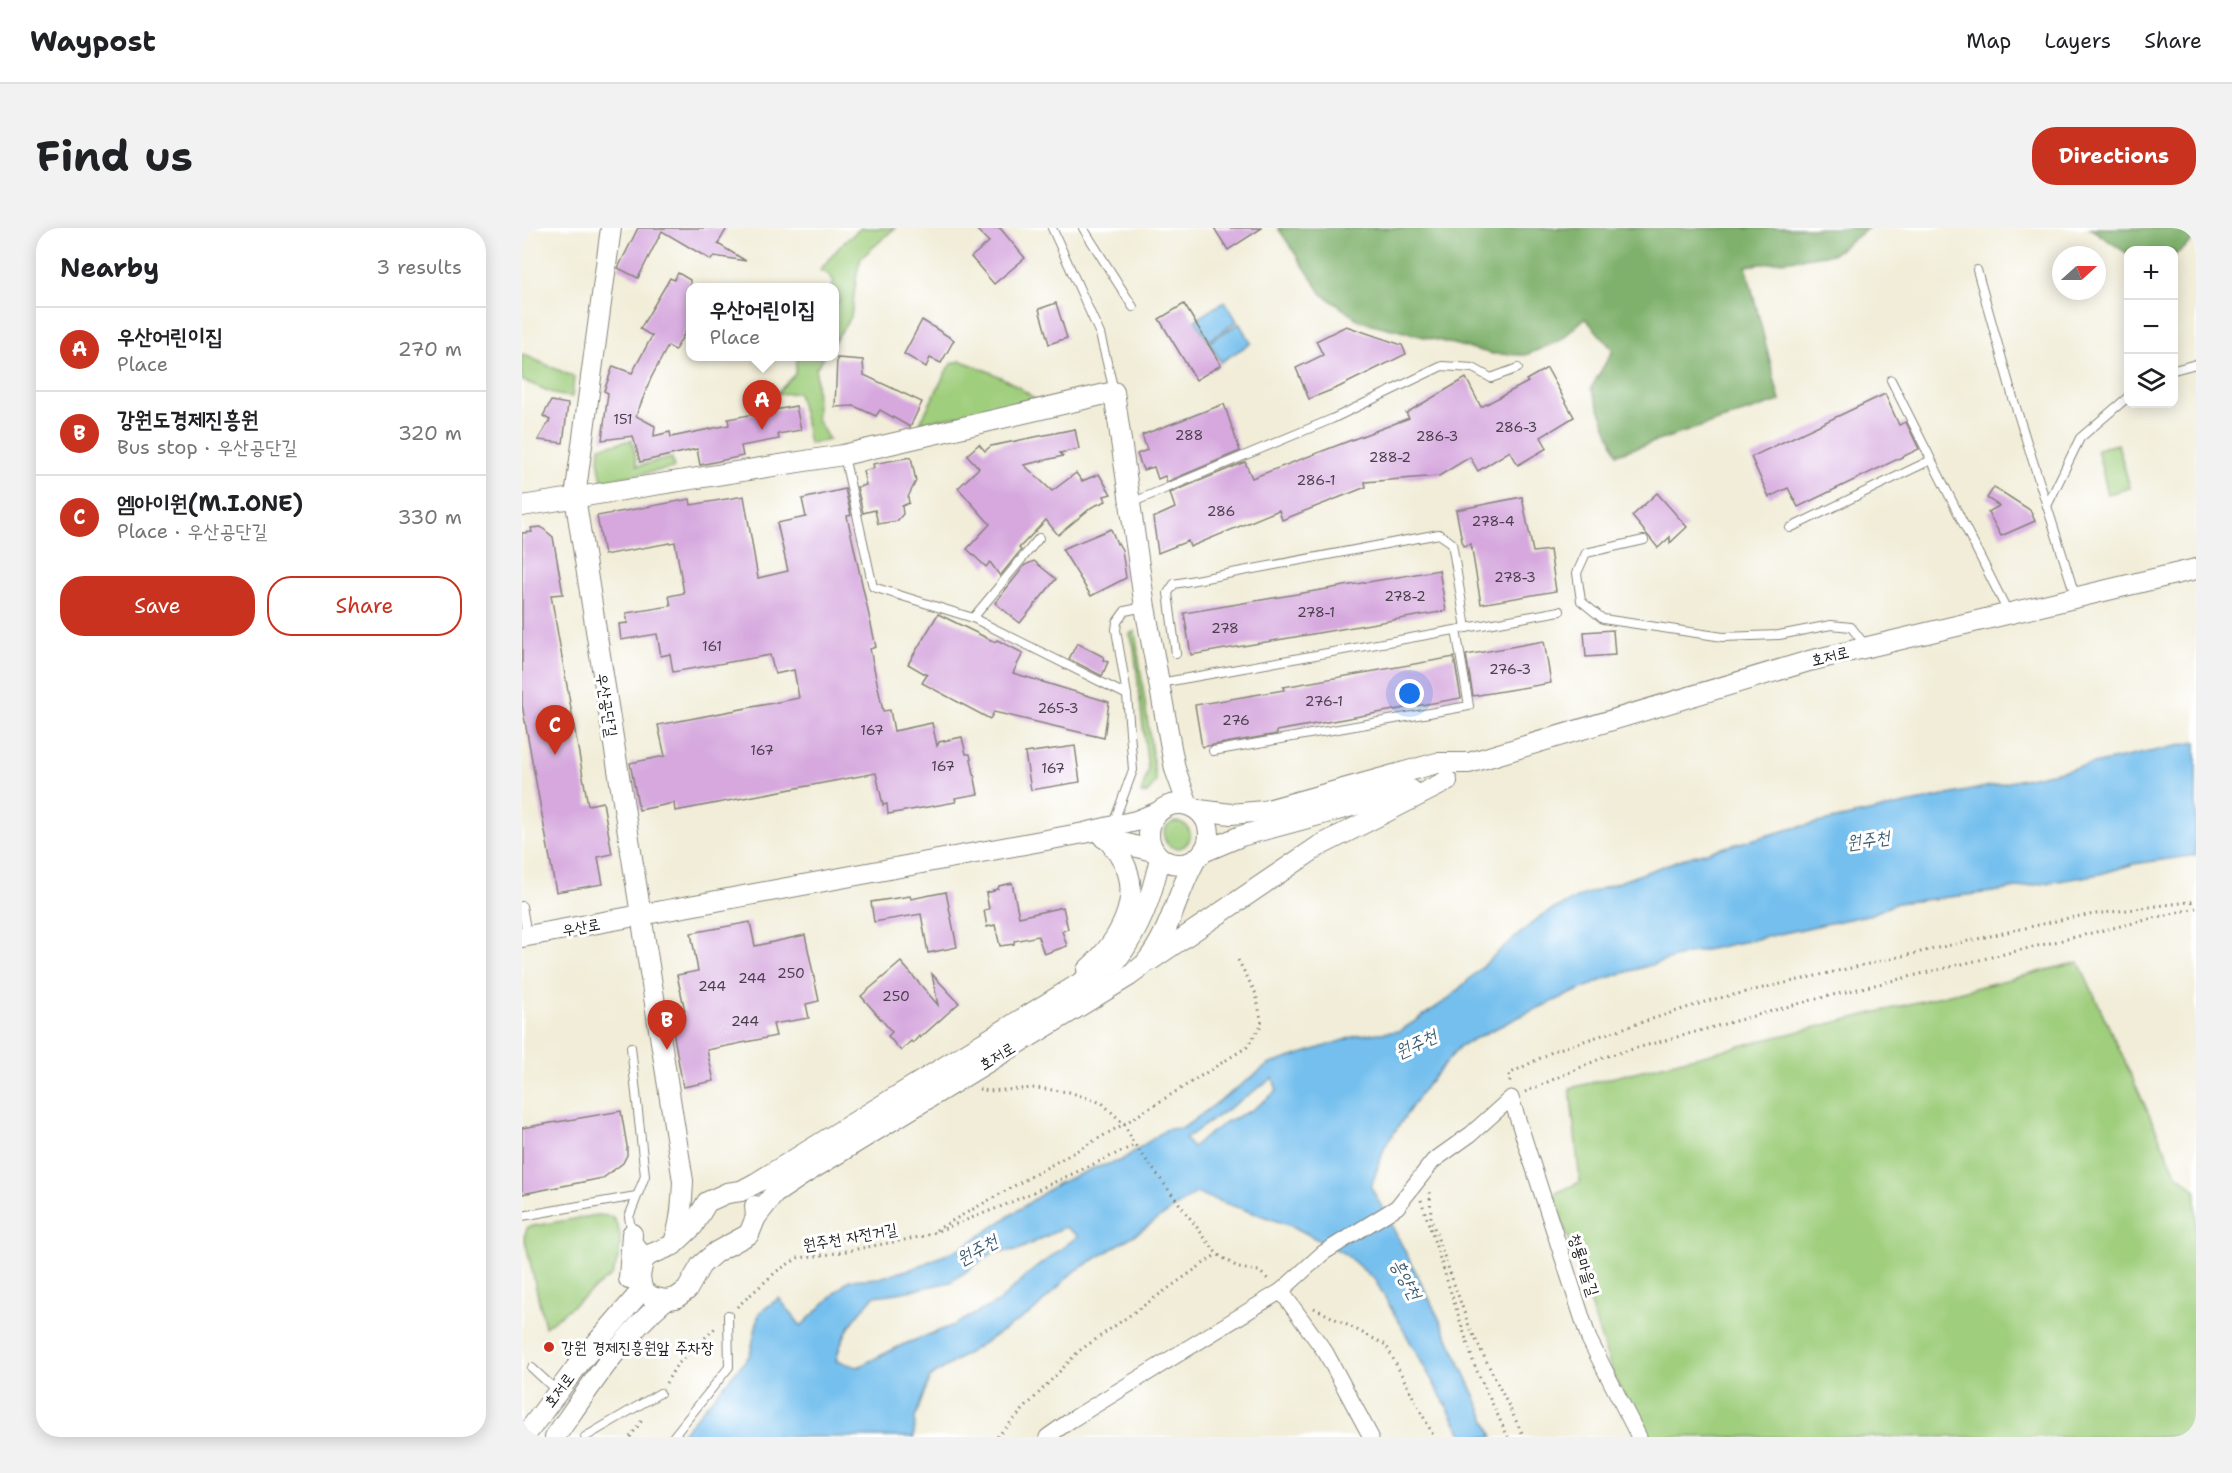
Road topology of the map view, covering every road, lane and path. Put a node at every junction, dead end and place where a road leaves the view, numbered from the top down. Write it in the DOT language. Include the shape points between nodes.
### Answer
graph roads {
  1 [pos="611,228"];
  2 [pos="1052,228"];
  3 [pos="1083,228"];
  4 [pos="1977,270"];
  5 [pos="1132,308"];
  6 [pos="2196,364"];
  7 [pos="1518,368"];
  8 [pos="2178,369"];
  9 [pos="1891,380"];
  10 [pos="1114,392"];
  11 [pos="2124,400"];
  12 [pos="843,454"];
  13 [pos="1931,460"];
  14 [pos="575,497"];
  15 [pos="1130,503"];
  16 [pos="522,506"];
  17 [pos="2047,506"];
  18 [pos="1791,528"];
  19 [pos="1040,538"];
  20 [pos="1644,540"];
  21 [pos="2196,569"];
  22 [pos="2076,597"];
  23 [pos="1145,607"];
  24 [pos="1560,611"];
  25 [pos="2008,613"];
  26 [pos="973,618"];
  27 [pos="1466,628"];
  28 [pos="1456,630"];
  29 [pos="1867,647"];
  30 [pos="1176,654"];
  31 [pos="1160,683"];
  32 [pos="1127,695"];
  33 [pos="1213,751"];
  34 [pos="1469,763"];
  35 [pos="1175,769"];
  36 [pos="1447,781"];
  37 [pos="1193,807"];
  38 [pos="1160,810"];
  39 [pos="1110,833"];
  40 [pos="1157,854"];
  41 [pos="1200,855"];
  42 [pos="2196,901"];
  43 [pos="522,906"];
  44 [pos="2196,908"];
  45 [pos="640,916"];
  46 [pos="525,937"];
  47 [pos="1238,958"];
  48 [pos="1146,963"];
  49 [pos="1061,994"];
  50 [pos="632,1047"];
  51 [pos="951,1084"];
  52 [pos="1512,1098"];
  53 [pos="1124,1124"];
  54 [pos="1135,1144"];
  55 [pos="1429,1167"];
  56 [pos="682,1181"];
  57 [pos="741,1191"];
  58 [pos="636,1197"];
  59 [pos="707,1202"];
  60 [pos="522,1216"];
  61 [pos="756,1217"];
  62 [pos="632,1234"];
  63 [pos="925,1236"];
  64 [pos="673,1245"];
  65 [pos="1217,1254"];
  66 [pos="646,1261"];
  67 [pos="642,1290"];
  68 [pos="1281,1291"];
  69 [pos="665,1300"];
  70 [pos="1313,1307"];
  71 [pos="728,1315"];
  72 [pos="621,1316"];
  73 [pos="532,1368"];
  74 [pos="558,1392"];
  75 [pos="660,1393"];
  76 [pos="524,1437"];
  77 [pos="555,1437"];
  78 [pos="585,1437"];
  79 [pos="630,1437"];
  80 [pos="673,1437"];
  81 [pos="997,1437"];
  82 [pos="1047,1437"];
  83 [pos="1371,1437"];
  84 [pos="1434,1437"];
  85 [pos="1508,1437"];
  86 [pos="1524,1437"];
  87 [pos="1639,1437"];
  1 -- 14 [label="street, 우산공단길"];
  2 -- 10 [label="lane" via="1100,334"];
  3 -- 5 [label="lane"];
  4 -- 17 [label="lane"];
  6 -- 8 [label="lane"];
  7 -- 15 [label="lane" via="1491,378 1473,368 1442,366 1332,419"];
  9 -- 13 [label="lane"];
  10 -- 12 [label="street"];
  10 -- 15 [label="street"];
  11 -- 17 [label="lane" via="2080,438"];
  12 -- 14 [label="street"];
  12 -- 26 [label="lane" via="873,587"];
  13 -- 18 [label="lane"];
  13 -- 25 [label="lane"];
  14 -- 16 [label="street"];
  14 -- 45 [label="street, 우산공단길"];
  15 -- 23 [label="street"];
  17 -- 22 [label="lane"];
  19 -- 26 [label="lane"];
  20 -- 29 [label="lane" via="1586,553 1578,573 1581,601 1603,620 1723,637 1779,635 1831,625 1851,627"];
  21 -- 22 [label="street, 호저로"];
  22 -- 25 [label="street, 호저로"];
  23 -- 31 [label="street"];
  23 -- 32 [label="lane" via="1125,611 1117,622"];
  24 -- 27 [label="lane"];
  25 -- 29 [label="street, 호저로"];
  26 -- 32 [label="lane"];
  27 -- 28 [label="lane"];
  27 -- 30 [label="lane" via="1452,543 1439,534 1174,584 1168,594"];
  28 -- 31 [label="lane"];
  28 -- 33 [label="lane" via="1469,706"];
  29 -- 34 [label="street, 호저로"];
  31 -- 35 [label="street"];
  32 -- 39 [label="lane" via="1133,770"];
  34 -- 36 [label="street"];
  34 -- 37 [label="street" via="1437,763 1264,811 1231,814"];
  35 -- 37 [label="street"];
  35 -- 38 [label="street" via="1173,791"];
  36 -- 41 [label="street" via="1241,836"];
  36 -- 48 [label="street" via="1319,846"];
  37 -- 38 [label="street"];
  37 -- 41 [label="street" via="1205,817 1209,834"];
  38 -- 39 [label="street, 우산로"];
  38 -- 40 [label="street" via="1150,822 1148,832"];
  39 -- 40 [label="street"];
  39 -- 45 [label="street, 우산로" via="1084,832"];
  39 -- 49 [label="street" via="1129,882 1129,907 1119,934 1099,960"];
  40 -- 41 [label="street" via="1178,865"];
  40 -- 49 [label="street" via="1146,908 1133,938 1116,961"];
  41 -- 48 [label="street, 호저로" via="1186,877 1160,942"];
  42 -- 52 [label="path" via="2073,916 1711,1000 1556,1050 1509,1074"];
  43 -- 46 [label="lane"];
  44 -- 52 [label="path" via="1812,1000 1604,1057"];
  45 -- 46 [label="street, 우산로"];
  45 -- 56 [label="street, 우산공단길"];
  47 -- 53 [label="path" via="1256,994 1262,1024 1247,1047"];
  48 -- 51 [label="street, 호저로"];
  49 -- 57 [label="street, 호저로"];
  50 -- 58 [label="lane" via="645,1176"];
  51 -- 53 [label="path" via="988,1091 1036,1088 1069,1092 1102,1103"];
  51 -- 61 [label="street, 호저로" via="774,1194"];
  52 -- 55 [label="street"];
  52 -- 87 [label="street, 청룡마을길" via="1589,1339"];
  53 -- 54 [label="path"];
  53 -- 63 [label="path"];
  54 -- 63 [label="path, 원주천 자전거길" via="1005,1205"];
  54 -- 65 [label="path"];
  55 -- 68 [label="street" via="1397,1207 1323,1253"];
  55 -- 85 [label="path" via="1421,1201 1475,1367"];
  55 -- 86 [label="path" via="1431,1219 1469,1326"];
  56 -- 59 [label="street" via="689,1192"];
  56 -- 64 [label="street, 우산공단길" via="682,1210"];
  57 -- 59 [label="street, 호저로"];
  57 -- 61 [label="street" via="753,1201"];
  58 -- 60 [label="lane"];
  58 -- 62 [label="lane" via="629,1217"];
  59 -- 64 [label="street" via="693,1226"];
  61 -- 69 [label="street, 호저로" via="745,1237 701,1265 687,1290"];
  62 -- 66 [label="street"];
  62 -- 72 [label="street" via="631,1270"];
  63 -- 71 [label="path, 원주천 자전거길" via="798,1258 777,1271"];
  64 -- 66 [label="street"];
  65 -- 68 [label="path" via="1239,1268 1259,1271"];
  65 -- 81 [label="path" via="1078,1351"];
  66 -- 67 [label="street" via="640,1276"];
  67 -- 69 [label="street"];
  67 -- 72 [label="street, 호저로"];
  68 -- 82 [label="street"];
  68 -- 83 [label="street" via="1326,1353"];
  69 -- 77 [label="street, 호저로" via="633,1332"];
  70 -- 84 [label="path" via="1386,1345"];
  71 -- 75 [label="path, 원주천 자전거길" via="676,1366"];
  71 -- 80 [label="lane" via="729,1367"];
  72 -- 74 [label="street, 호저로"];
  73 -- 74 [label="lane"];
  74 -- 76 [label="street, 호저로"];
  75 -- 78 [label="lane"];
  75 -- 79 [label="path, 원주천 자전거길"];
}
